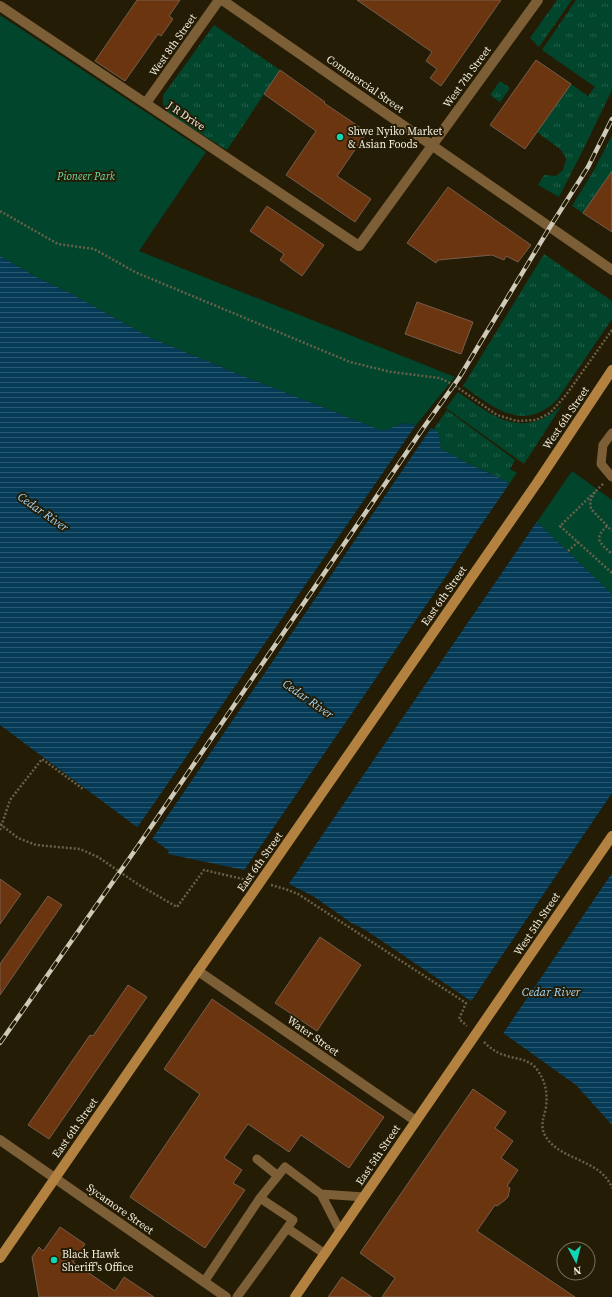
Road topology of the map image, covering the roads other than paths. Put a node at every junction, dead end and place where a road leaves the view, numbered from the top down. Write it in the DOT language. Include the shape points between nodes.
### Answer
graph roads {
  1 [pos="219,0"];
  2 [pos="222,0"];
  3 [pos="538,0"];
  4 [pos="0,6"];
  5 [pos="146,104"];
  6 [pos="432,146"];
  7 [pos="359,246"];
  8 [pos="612,270"];
  9 [pos="612,370"];
  10 [pos="612,433"];
  11 [pos="611,476"];
  12 [pos="539,480"];
  13 [pos="612,836"];
  14 [pos="198,971"];
  15 [pos="482,1026"];
  16 [pos="416,1121"];
  17 [pos="0,1140"];
  18 [pos="257,1160"];
  19 [pos="278,1176"];
  20 [pos="55,1178"];
  21 [pos="321,1194"];
  22 [pos="364,1197"];
  23 [pos="260,1198"];
  24 [pos="287,1228"];
  25 [pos="340,1231"];
  26 [pos="325,1254"];
  27 [pos="0,1258"];
  28 [pos="204,1282"];
  29 [pos="226,1297"];
  30 [pos="237,1297"];
  31 [pos="295,1297"];
  1 -- 5 [label="street, West 8th Street"];
  2 -- 6 [label="street, Commercial Street"];
  3 -- 6 [label="street, West 7th Street"];
  4 -- 5 [label="street, J R Drive"];
  5 -- 7 [label="street, J R Drive"];
  6 -- 7 [label="street, West 7th Street"];
  6 -- 8 [label="street, Commercial Street"];
  9 -- 12 [label="main road, West 6th Street"];
  10 -- 11 [label="lane" via="604,445 601,464"];
  12 -- 14 [label="main road, East 6th Street, bridge"];
  13 -- 15 [label="main road, West 5th Street"];
  14 -- 16 [label="street, Water Street"];
  14 -- 20 [label="main road, East 6th Street"];
  15 -- 16 [label="main road, East 5th Street"];
  16 -- 22 [label="main road, East 5th Street"];
  17 -- 20 [label="street, Sycamore Street"];
  18 -- 19 [label="lane"];
  19 -- 21 [label="lane" via="285,1167"];
  19 -- 23 [label="lane"];
  20 -- 27 [label="main road, East 6th Street"];
  20 -- 28 [label="street, Sycamore Street"];
  21 -- 22 [label="lane"];
  21 -- 25 [label="lane"];
  22 -- 25 [label="main road, East 5th Street"];
  23 -- 24 [label="lane" via="293,1220"];
  23 -- 28 [label="lane"];
  24 -- 26 [label="lane"];
  24 -- 30 [label="lane"];
  25 -- 26 [label="main road, East 5th Street"];
  26 -- 31 [label="main road, East 5th Street"];
  28 -- 29 [label="street, Sycamore Street"];
}
